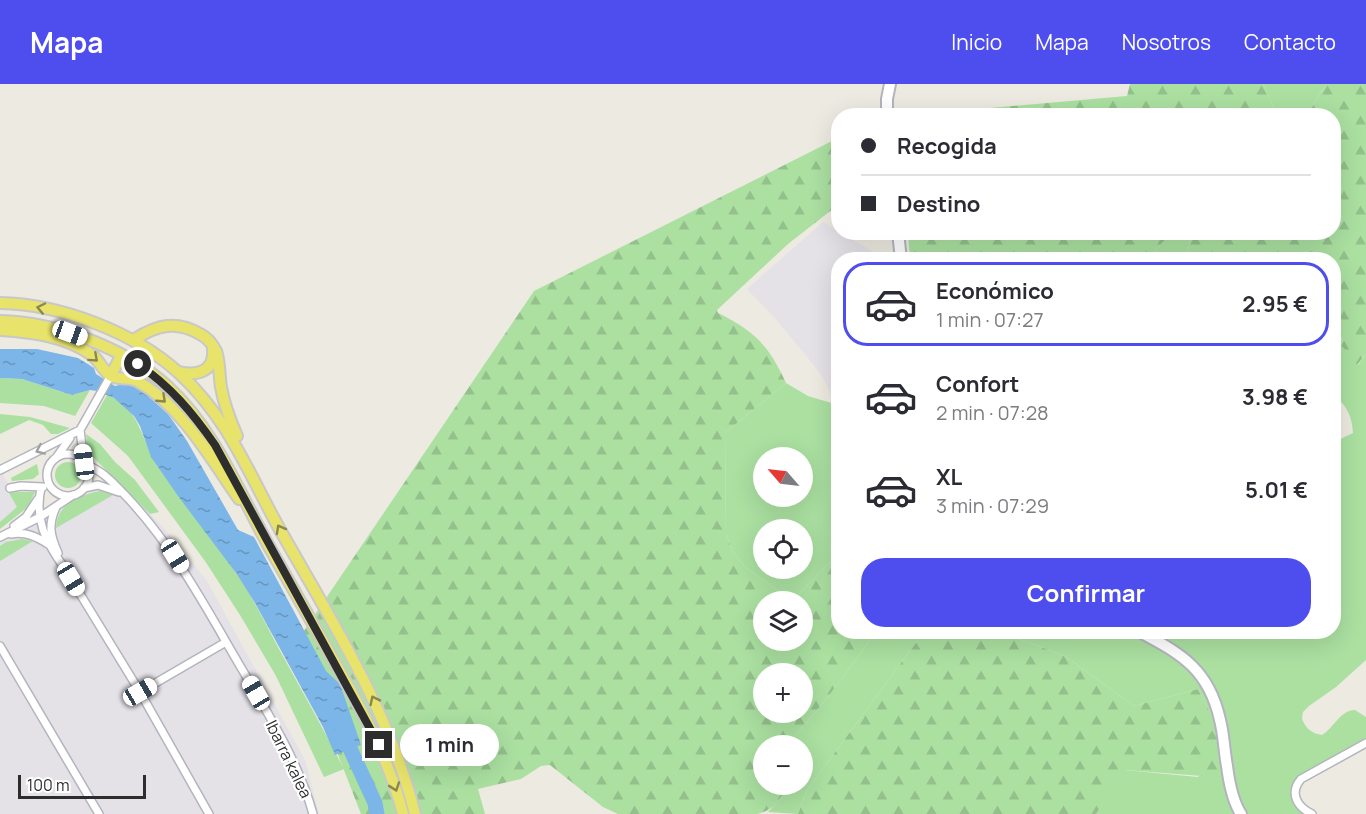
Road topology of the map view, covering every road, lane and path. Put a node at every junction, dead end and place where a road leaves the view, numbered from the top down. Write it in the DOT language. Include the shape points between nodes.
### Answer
graph roads {
  1 [pos="890,84"];
  2 [pos="887,108"];
  3 [pos="0,303"];
  4 [pos="0,321"];
  5 [pos="0,330"];
  6 [pos="135,339"];
  7 [pos="212,344"];
  8 [pos="119,360"];
  9 [pos="177,372"];
  10 [pos="111,375"];
  11 [pos="80,430"];
  12 [pos="72,436"];
  13 [pos="55,459"];
  14 [pos="84,463"];
  15 [pos="0,470"];
  16 [pos="250,470"];
  17 [pos="49,484"];
  18 [pos="10,488"];
  19 [pos="41,488"];
  20 [pos="84,488"];
  21 [pos="124,494"];
  22 [pos="74,495"];
  23 [pos="39,497"];
  24 [pos="56,507"];
  25 [pos="40,517"];
  26 [pos="261,531"];
  27 [pos="0,537"];
  28 [pos="48,544"];
  29 [pos="63,566"];
  30 [pos="1153,639"];
  31 [pos="226,642"];
  32 [pos="0,646"];
  33 [pos="140,692"];
  34 [pos="1366,743"];
  35 [pos="99,814"];
  36 [pos="209,814"];
  37 [pos="313,814"];
  38 [pos="403,814"];
  39 [pos="415,814"];
  40 [pos="1241,814"];
  41 [pos="1312,814"];
  1 -- 2 [label="street"];
  9 -- 3 [label="main road, one-way" via="147,348 96,324 53,310"];
  4 -- 26 [label="main road" via="27,323 89,340 138,364 158,379 185,404 215,445"];
  5 -- 10 [label="main road, one-way" via="42,335 80,347"];
  6 -- 7 [label="main road" via="148,331 179,325"];
  7 -- 9 [label="main road" via="213,356 203,372"];
  7 -- 16 [label="main road" via="218,357 223,399"];
  8 -- 10 [label="main road"];
  9 -- 16 [label="main road" via="199,393"];
  10 -- 11 [label="street"];
  10 -- 26 [label="main road, one-way" via="135,380 168,404"];
  11 -- 12 [label="street"];
  11 -- 14 [label="street"];
  12 -- 13 [label="street"];
  12 -- 15 [label="street, one-way"];
  13 -- 14 [label="street" via="73,455"];
  13 -- 17 [label="street" via="48,471"];
  14 -- 20 [label="street" via="88,476"];
  14 -- 21 [label="street, Ibarra kalea" via="107,476"];
  39 -- 16 [label="main road, one-way" via="392,740 374,700"];
  17 -- 19 [label="street"];
  17 -- 22 [label="street" via="63,495"];
  18 -- 19 [label="street"];
  19 -- 23 [label="street"];
  20 -- 21 [label="street, Ibarra kalea" via="106,486"];
  20 -- 22 [label="street"];
  21 -- 31 [label="street, Ibarra kalea" via="175,556"];
  22 -- 24 [label="street"];
  23 -- 25 [label="street"];
  23 -- 27 [label="street" via="26,517"];
  24 -- 25 [label="street"];
  24 -- 29 [label="street" via="49,530"];
  25 -- 27 [label="street"];
  25 -- 28 [label="street"];
  26 -- 38 [label="main road, one-way" via="374,735"];
  27 -- 28 [label="street" via="19,532"];
  28 -- 29 [label="street"];
  29 -- 33 [label="street"];
  30 -- 40 [label="street" via="1189,661 1202,676 1221,722 1230,788"];
  31 -- 33 [label="street"];
  31 -- 37 [label="street, Ibarra kalea" via="296,768"];
  32 -- 35 [label="street"];
  33 -- 36 [label="street"];
  34 -- 41 [label="street" via="1296,785 1297,801"];
}
